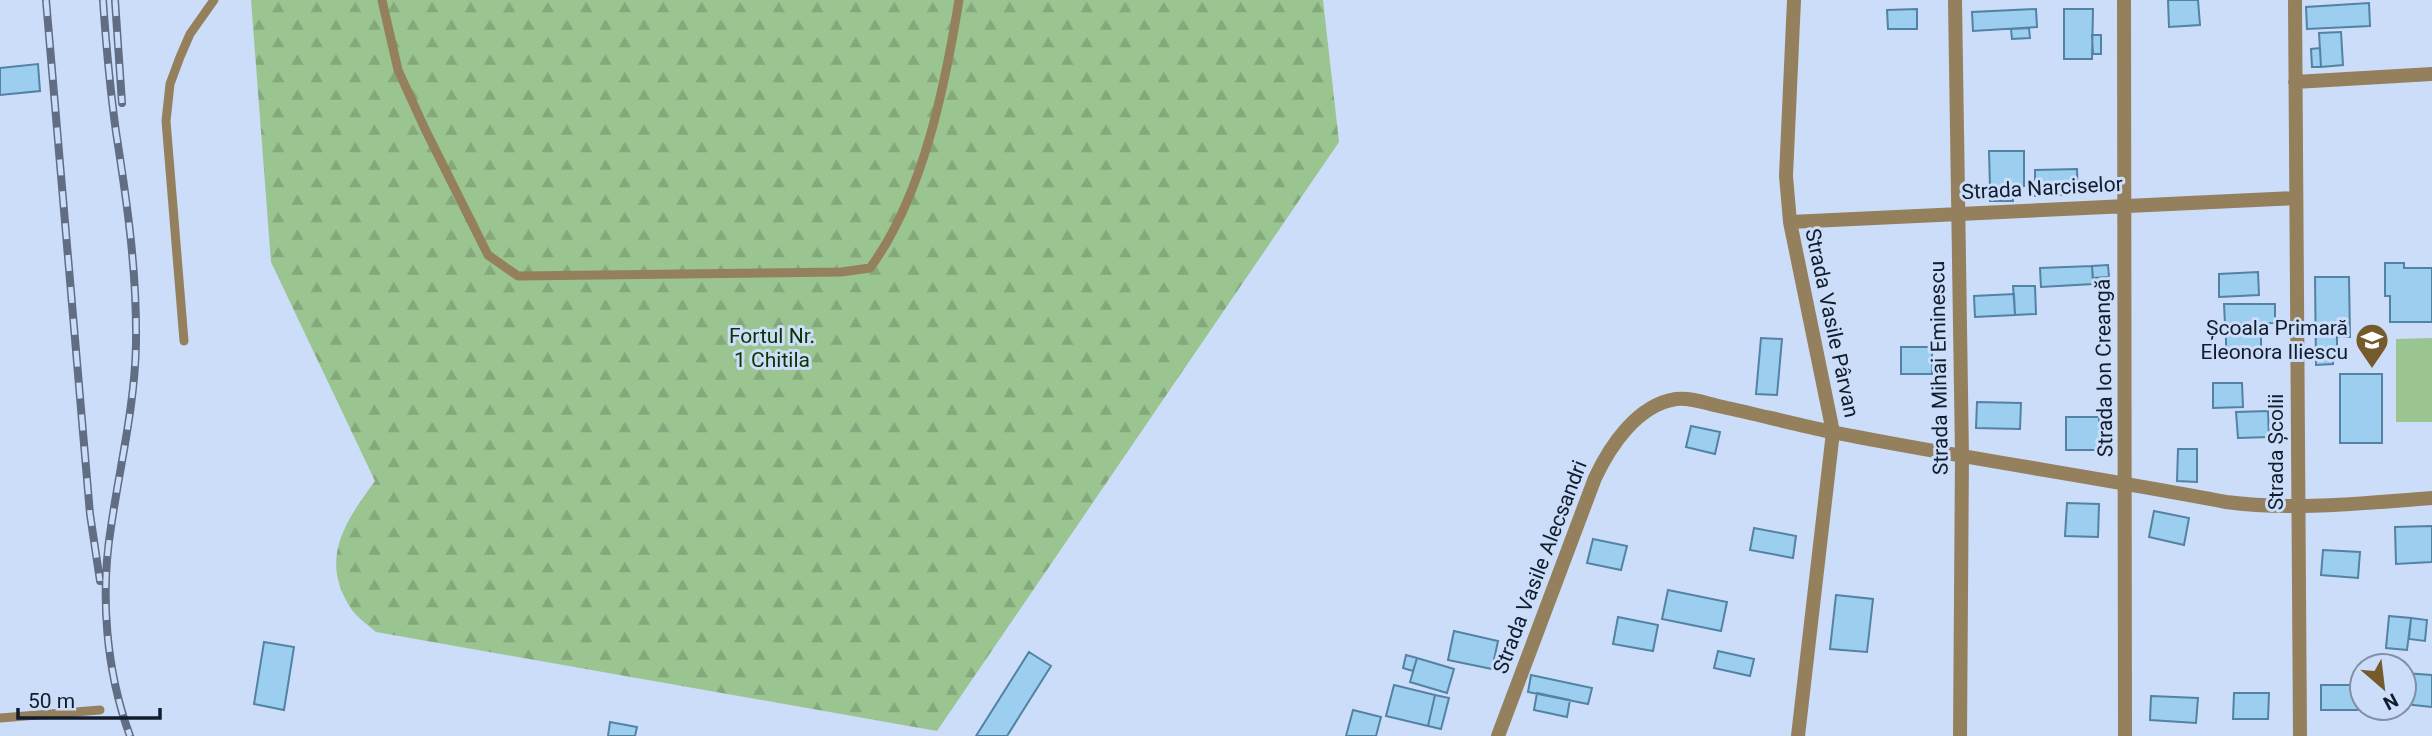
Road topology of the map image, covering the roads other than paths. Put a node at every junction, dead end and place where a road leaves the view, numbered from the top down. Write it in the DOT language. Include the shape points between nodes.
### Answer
graph roads {
  1 [pos="214,0"];
  2 [pos="382,0"];
  3 [pos="959,0"];
  4 [pos="1794,0"];
  5 [pos="1955,0"];
  6 [pos="2124,0"];
  7 [pos="2295,0"];
  8 [pos="2432,74"];
  9 [pos="2295,82"];
  10 [pos="2296,198"];
  11 [pos="2123,205"];
  12 [pos="1958,214"];
  13 [pos="1790,222"];
  14 [pos="184,341"];
  15 [pos="1833,432"];
  16 [pos="1962,455"];
  17 [pos="2126,483"];
  18 [pos="2432,498"];
  19 [pos="2298,507"];
  20 [pos="100,710"];
  21 [pos="0,718"];
  22 [pos="1498,736"];
  23 [pos="1798,736"];
  24 [pos="1960,736"];
  25 [pos="2125,736"];
  26 [pos="2300,736"];
  1 -- 14 [label="lane" via="180,57 170,83 166,121"];
  2 -- 3 [label="lane" via="398,70 430,141 488,255 518,276 870,268 915,183 948,67"];
  4 -- 13 [label="street, Strada Vasile Pârvan" via="1786,176"];
  5 -- 12 [label="street, Strada Mihai Eminescu"];
  6 -- 11 [label="street, Strada Ion Creangă"];
  7 -- 9 [label="street, Strada Școlii"];
  8 -- 9 [label="street"];
  9 -- 10 [label="street, Strada Școlii"];
  10 -- 11 [label="street, Strada Narciselor"];
  10 -- 19 [label="street, Strada Școlii"];
  11 -- 12 [label="street, Strada Narciselor"];
  11 -- 17 [label="street, Strada Ion Creangă"];
  12 -- 13 [label="street, Strada Narciselor"];
  12 -- 16 [label="street, Strada Mihai Eminescu"];
  13 -- 15 [label="street, Strada Vasile Pârvan"];
  15 -- 16 [label="street, Strada Vasile Alecsandri"];
  15 -- 22 [label="street, Strada Vasile Alecsandri" via="1686,399 1664,403 1639,418 1614,442 1595,478"];
  15 -- 23 [label="street, Strada Vasile Pârvan"];
  16 -- 17 [label="street, Strada Vasile Alecsandri"];
  16 -- 24 [label="street, Strada Mihai Eminescu"];
  17 -- 19 [label="street, Strada Vasile Alecsandri" via="2226,502"];
  17 -- 25 [label="street, Strada Ion Creangă"];
  18 -- 19 [label="street, Strada Vasile Alecsandri"];
  19 -- 26 [label="street, Strada Școlii"];
  20 -- 21 [label="lane"];
}
